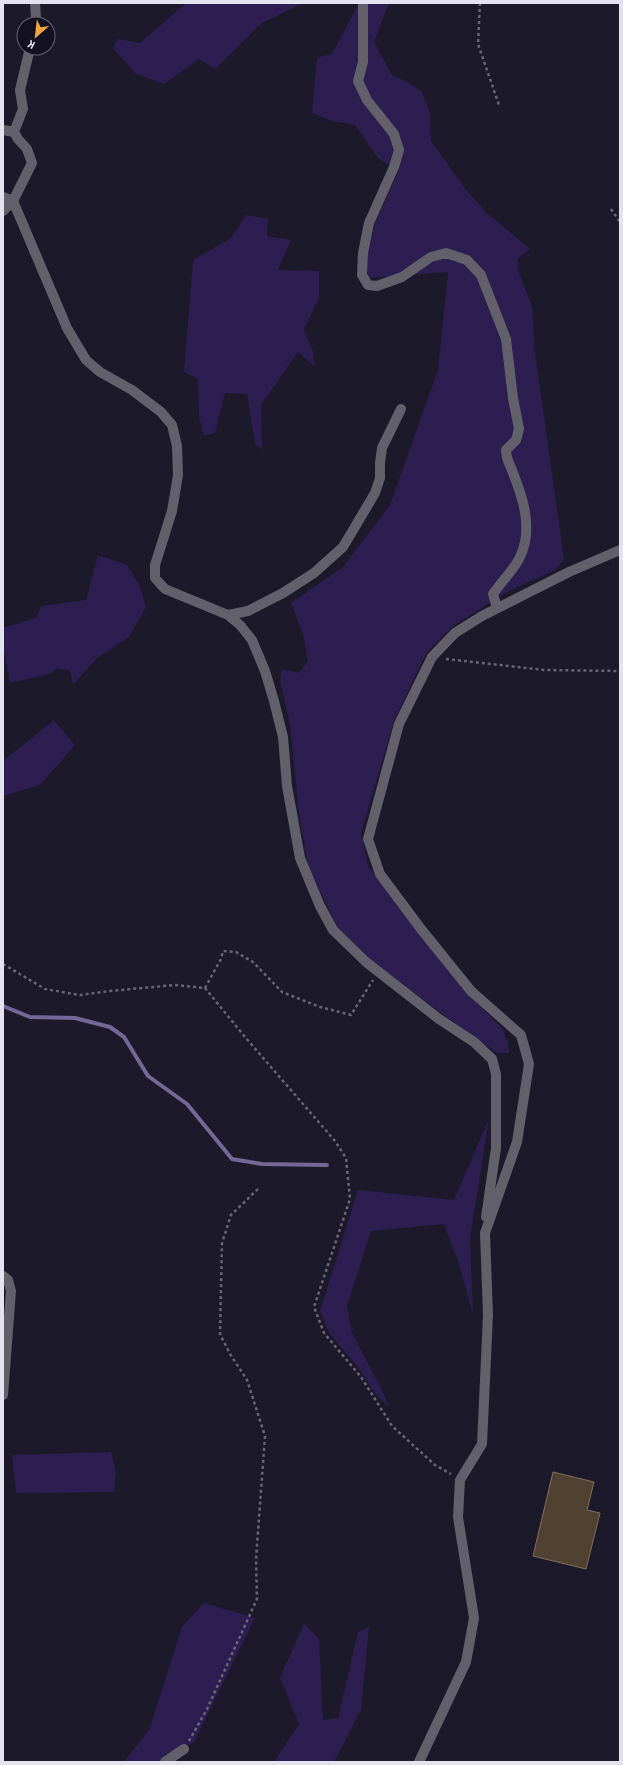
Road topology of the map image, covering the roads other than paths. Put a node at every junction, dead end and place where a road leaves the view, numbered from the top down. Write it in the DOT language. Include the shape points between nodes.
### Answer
graph roads {
  1 [pos="35,3"];
  2 [pos="363,3"];
  3 [pos="36,16"];
  4 [pos="28,56"];
  5 [pos="3,130"];
  6 [pos="14,132"];
  7 [pos="3,197"];
  8 [pos="13,201"];
  9 [pos="3,211"];
  10 [pos="401,409"];
  11 [pos="620,550"];
  12 [pos="497,608"];
  13 [pos="228,615"];
  14 [pos="485,1233"];
  15 [pos="3,1276"];
  16 [pos="3,1395"];
  17 [pos="184,1750"];
  18 [pos="165,1762"];
  19 [pos="419,1762"];
  1 -- 3 [label="street"];
  2 -- 12 [label="street" via="363,62 358,80 367,100 394,134 399,150 369,223 362,275 368,285 377,286 402,277 431,257 446,253 467,260 481,275 506,339 519,429 516,440 506,450 525,510 527,538 519,559 493,594"];
  4 -- 6 [label="street" via="20,90 23,110"];
  5 -- 6 [label="street"];
  6 -- 8 [label="street" via="27,149 32,163"];
  7 -- 8 [label="street"];
  8 -- 9 [label="street"];
  8 -- 13 [label="street" via="67,328 86,360 162,412 172,425 177,446 178,475 172,511 155,565 156,578 165,589"];
  10 -- 13 [label="street" via="382,448 380,478 375,493 343,547 314,573 283,593 248,611"];
  11 -- 12 [label="street"];
  12 -- 14 [label="street" via="455,633 432,657 399,724 368,839 380,874 422,929 471,991 521,1035 529,1064 517,1142"];
  13 -- 14 [label="street" via="252,640 265,671 283,737 288,794 300,858 333,930 378,971 439,1019 474,1042 492,1059 496,1074 496,1148"];
  14 -- 19 [label="street" via="488,1315 482,1444 460,1480 458,1517 474,1618 466,1662"];
  15 -- 16 [label="street" via="8,1280 11,1291"];
  17 -- 18 [label="street"];
}
